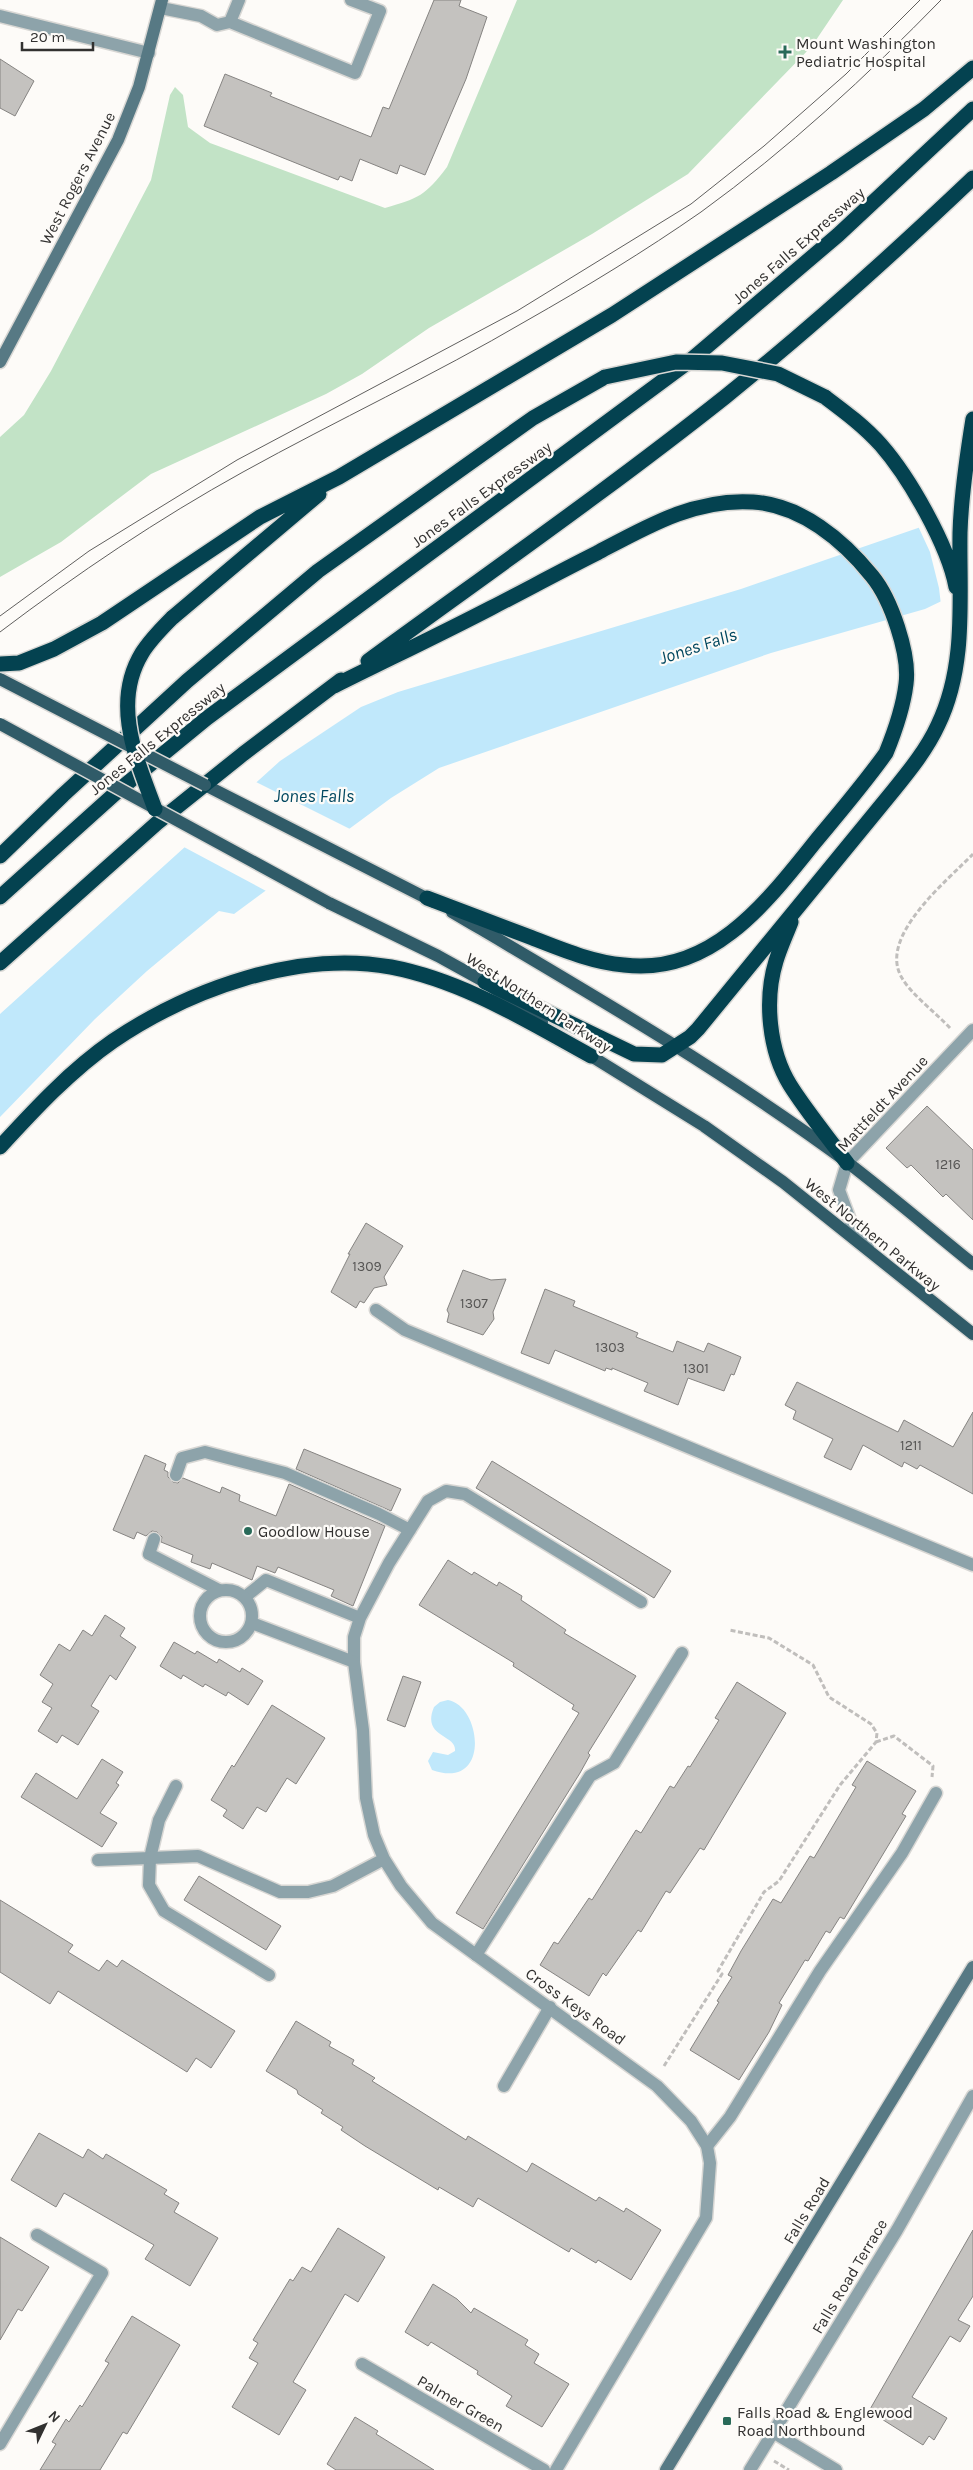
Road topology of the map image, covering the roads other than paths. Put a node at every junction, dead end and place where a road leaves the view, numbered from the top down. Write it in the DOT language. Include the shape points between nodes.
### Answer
graph roads {
  1 [pos="239,0"];
  2 [pos="351,0"];
  3 [pos="161,4"];
  4 [pos="0,16"];
  5 [pos="230,22"];
  6 [pos="149,54"];
  7 [pos="973,68"];
  8 [pos="973,109"];
  9 [pos="973,178"];
  10 [pos="0,362"];
  11 [pos="973,419"];
  12 [pos="339,477"];
  13 [pos="961,618"];
  14 [pos="0,664"];
  15 [pos="0,679"];
  16 [pos="334,686"];
  17 [pos="0,724"];
  18 [pos="132,747"];
  19 [pos="155,809"];
  20 [pos="0,856"];
  21 [pos="0,897"];
  22 [pos="427,898"];
  23 [pos="796,908"];
  24 [pos="0,963"];
  25 [pos="484,982"];
  26 [pos="973,1030"];
  27 [pos="677,1047"];
  28 [pos="591,1056"];
  29 [pos="0,1147"];
  30 [pos="847,1163"];
  31 [pos="877,1259"];
  32 [pos="973,1264"];
  33 [pos="376,1310"];
  34 [pos="973,1334"];
  35 [pos="176,1475"];
  36 [pos="410,1530"];
  37 [pos="154,1539"];
  38 [pos="973,1565"];
  39 [pos="219,1590"];
  40 [pos="245,1597"];
  41 [pos="641,1602"];
  42 [pos="360,1618"];
  43 [pos="252,1623"];
  44 [pos="682,1653"];
  45 [pos="354,1662"];
  46 [pos="176,1786"];
  47 [pos="936,1793"];
  48 [pos="150,1858"];
  49 [pos="384,1859"];
  50 [pos="98,1860"];
  51 [pos="476,1955"];
  52 [pos="973,1966"];
  53 [pos="269,1975"];
  54 [pos="550,2007"];
  55 [pos="504,2086"];
  56 [pos="973,2096"];
  57 [pos="707,2146"];
  58 [pos="37,2235"];
  59 [pos="362,2364"];
  60 [pos="773,2432"];
  61 [pos="0,2444"];
  62 [pos="544,2470"];
  63 [pos="556,2470"];
  64 [pos="666,2470"];
  65 [pos="750,2470"];
  66 [pos="836,2470"];
  1 -- 5 [label="street"];
  2 -- 5 [label="street" via="380,11 355,73"];
  3 -- 5 [label="street" via="201,16 218,25"];
  3 -- 6 [label="main road, West Rogers Avenue"];
  4 -- 6 [label="street"];
  6 -- 10 [label="main road, West Rogers Avenue" via="118,140"];
  7 -- 12 [label="highway" via="916,114 739,234"];
  8 -- 21 [label="highway, Jones Falls Expressway" via="838,235 691,360 207,718 119,790"];
  9 -- 16 [label="highway" via="872,274 725,396"];
  11 -- 13 [label="highway" via="960,531"];
  12 -- 14 [label="highway" via="260,517 102,623 54,650 19,663"];
  12 -- 18 [label="highway, bridge" via="172,618 141,654 126,706"];
  13 -- 20 [label="highway, bridge" via="954,579 942,545 900,470 857,421 825,397 778,374 722,363 676,362 605,377 533,418 318,571 107,754"];
  13 -- 23 [label="highway" via="957,668 939,724 919,758"];
  15 -- 18 [label="main road, West Northern Parkway, bridge"];
  16 -- 22 [label="highway" via="490,609 646,526 689,508 720,503 754,502 786,509 818,525 853,554 876,580 898,630 904,657 905,689 897,727 886,753 772,895 731,934 695,955 644,967 605,962 568,952"];
  16 -- 24 [label="highway" via="157,823"];
  17 -- 19 [label="main road, West Northern Parkway, bridge"];
  18 -- 19 [label="highway, bridge"];
  18 -- 22 [label="main road, West Northern Parkway, bridge"];
  19 -- 25 [label="main road, West Northern Parkway, bridge"];
  22 -- 27 [label="main road, West Northern Parkway"];
  23 -- 27 [label="highway" via="698,1029"];
  23 -- 30 [label="highway" via="775,963 772,982 770,1007 775,1045 789,1084"];
  25 -- 27 [label="highway" via="634,1054 662,1055"];
  25 -- 28 [label="main road, West Northern Parkway"];
  26 -- 30 [label="street, Mattfeldt Avenue"];
  27 -- 30 [label="main road, West Northern Parkway"];
  28 -- 29 [label="highway" via="493,1002 413,972 332,962 282,968 188,1000 112,1042 34,1110"];
  28 -- 31 [label="main road, West Northern Parkway" via="704,1126 783,1182"];
  30 -- 31 [label="street, Mattfeldt Avenue" via="839,1190 843,1205 852,1225"];
  30 -- 32 [label="main road, West Northern Parkway"];
  31 -- 34 [label="main road, West Northern Parkway"];
  33 -- 38 [label="street" via="405,1330"];
  35 -- 36 [label="street" via="182,1458 205,1452 285,1473"];
  36 -- 41 [label="street, Cross Keys Road" via="428,1501 446,1491 465,1494"];
  36 -- 42 [label="street, Cross Keys Road"];
  37 -- 39 [label="street" via="149,1554"];
  39 -- 40 [label="street" via="233,1590"];
  39 -- 43 [label="street" via="207,1596 200,1608 200,1622 206,1634 219,1642 233,1642 245,1635"];
  40 -- 42 [label="street" via="266,1580"];
  40 -- 43 [label="street" via="252,1609"];
  42 -- 45 [label="street, Cross Keys Road" via="354,1637"];
  43 -- 45 [label="street"];
  44 -- 51 [label="street" via="614,1763 590,1776"];
  45 -- 49 [label="street, Cross Keys Road" via="363,1730 366,1798 374,1835"];
  46 -- 48 [label="street" via="159,1820"];
  47 -- 57 [label="street" via="902,1853 820,1971 730,2117"];
  48 -- 49 [label="street" via="198,1856 280,1892 308,1892 333,1886"];
  48 -- 50 [label="street"];
  48 -- 53 [label="street" via="149,1885 164,1911"];
  49 -- 51 [label="street, Cross Keys Road" via="401,1886 432,1923"];
  51 -- 54 [label="street, Cross Keys Road"];
  52 -- 64 [label="main road, Falls Road"];
  54 -- 55 [label="street"];
  54 -- 57 [label="street, Cross Keys Road" via="658,2086 690,2121"];
  56 -- 60 [label="street, Falls Road Terrace" via="897,2230"];
  57 -- 63 [label="street, Cross Keys Road" via="710,2162 706,2218"];
  58 -- 61 [label="street" via="102,2273"];
  59 -- 62 [label="street, Palmer Green"];
  60 -- 65 [label="street, Falls Road Terrace"];
  60 -- 66 [label="street"];
}
